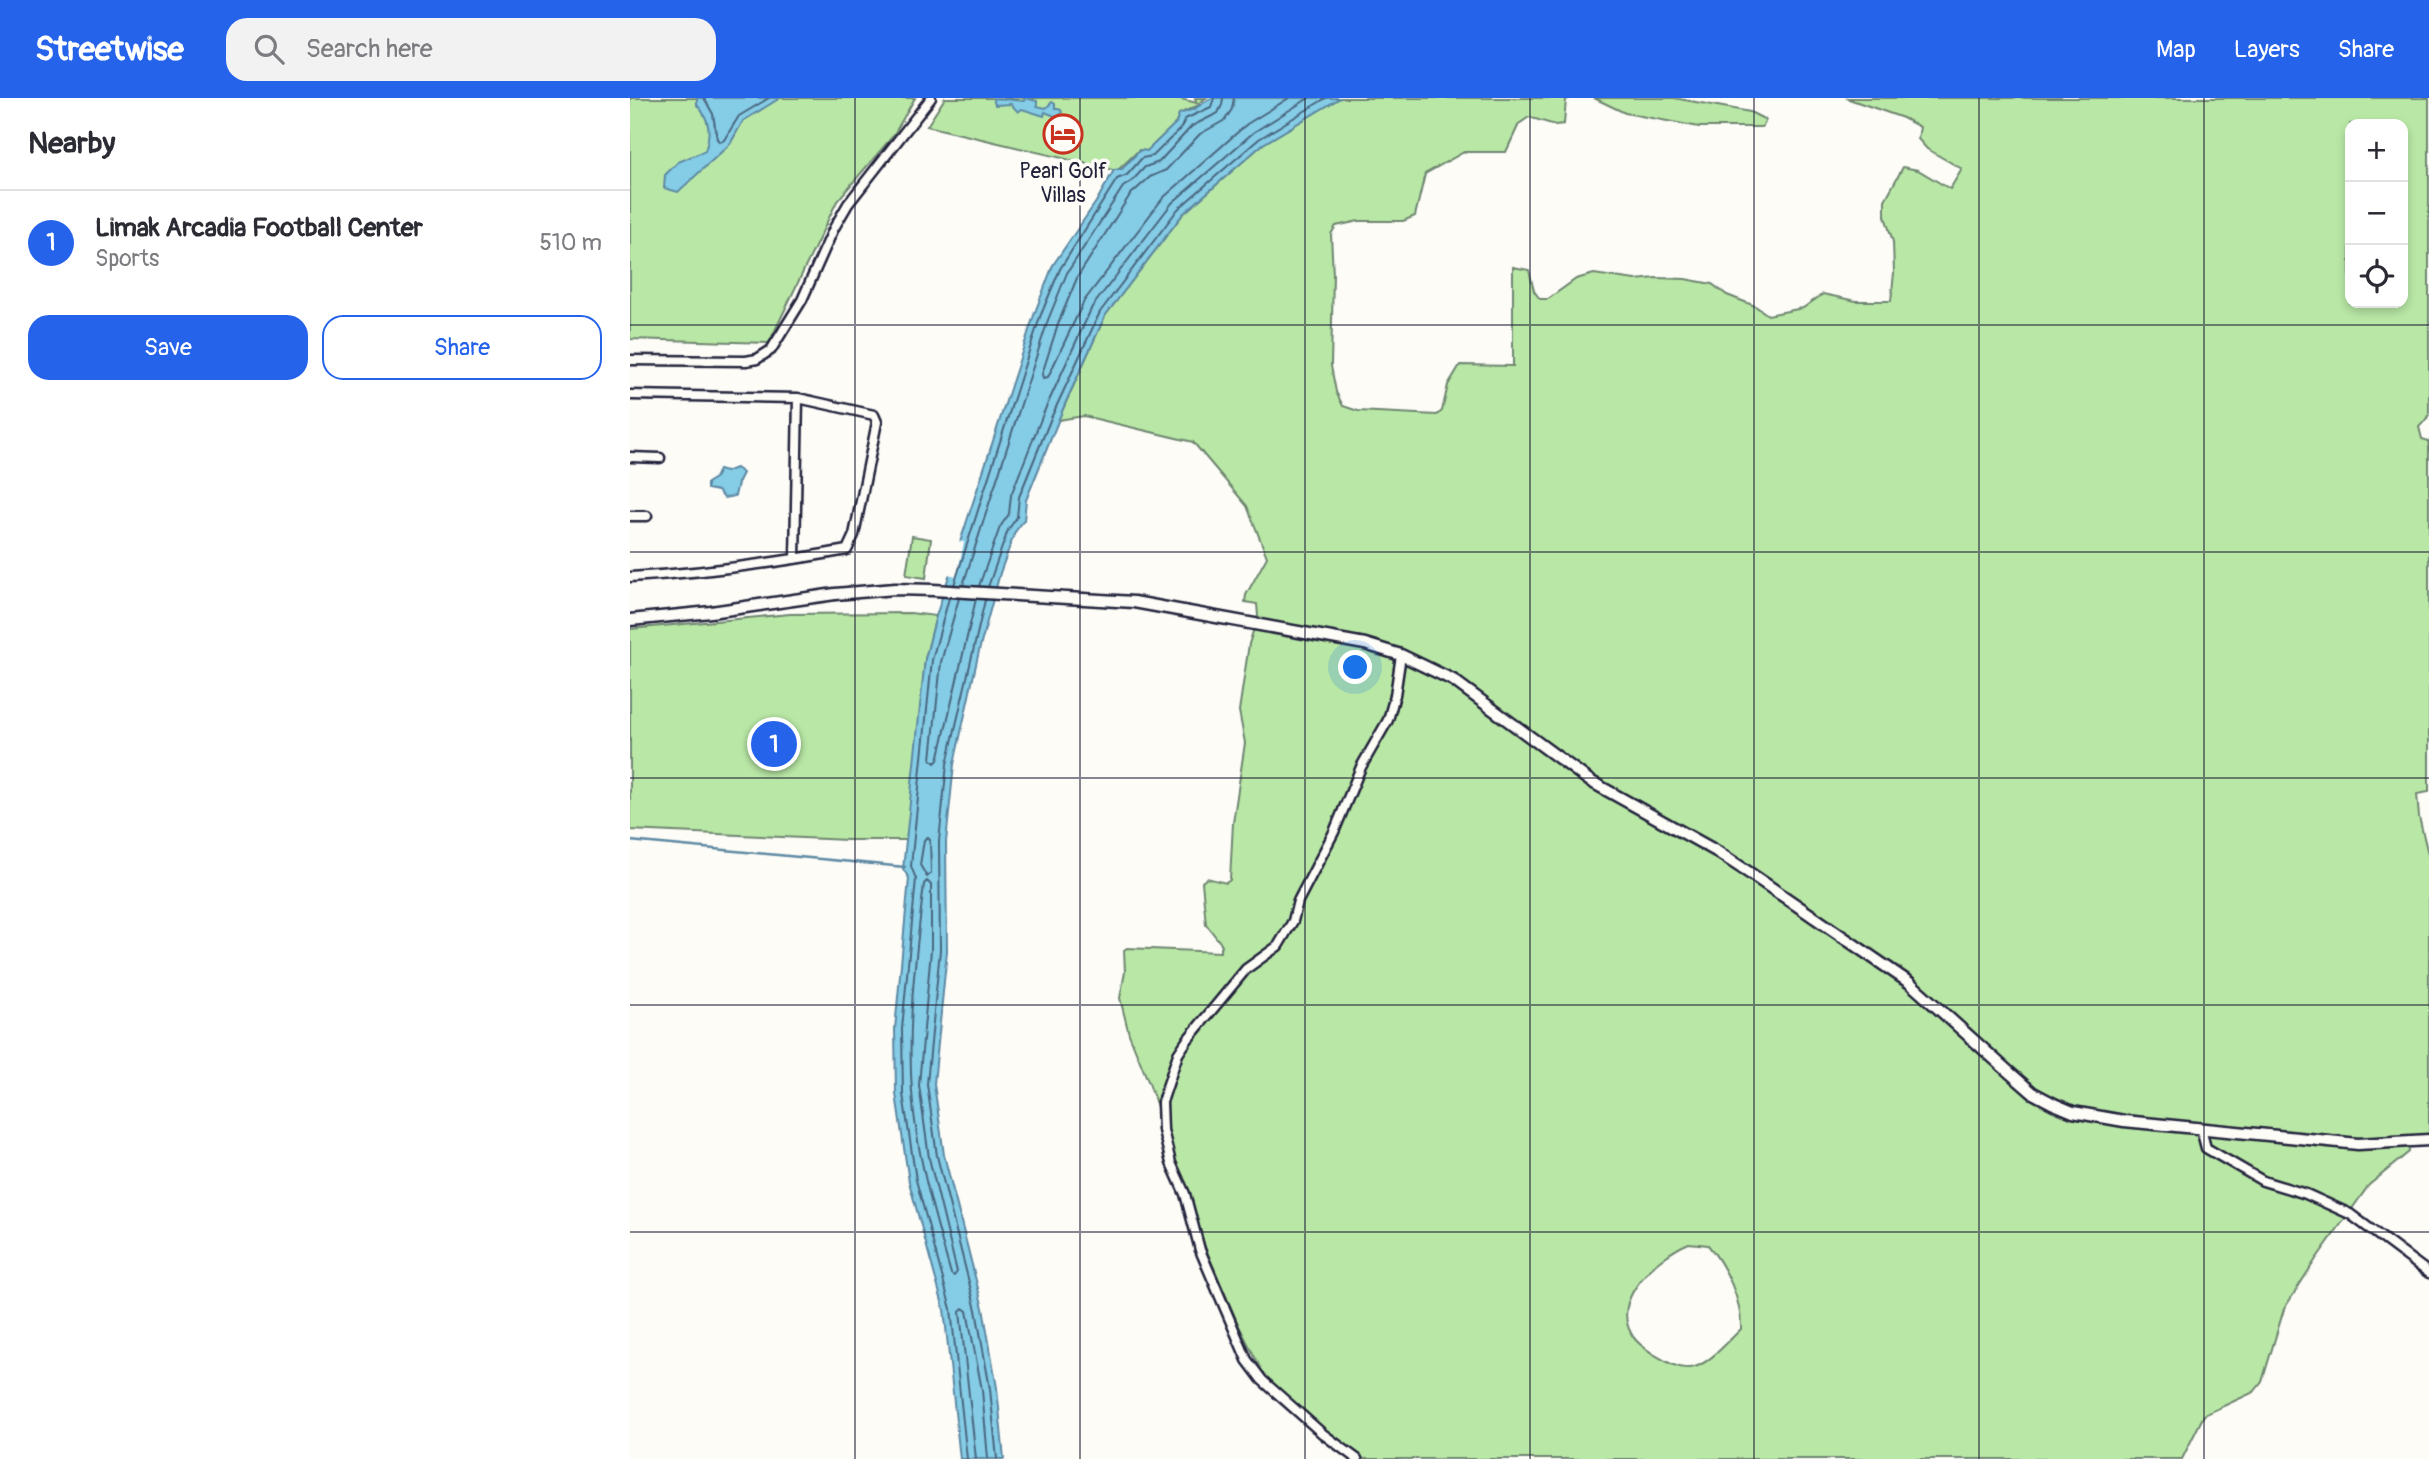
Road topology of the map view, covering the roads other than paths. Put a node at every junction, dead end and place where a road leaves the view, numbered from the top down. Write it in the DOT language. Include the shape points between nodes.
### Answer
graph roads {
  1 [pos="931,98"];
  2 [pos="630,360"];
  3 [pos="630,395"];
  4 [pos="797,398"];
  5 [pos="630,457"];
  6 [pos="660,458"];
  7 [pos="630,516"];
  8 [pos="647,516"];
  9 [pos="795,559"];
  10 [pos="630,577"];
  11 [pos="630,620"];
  12 [pos="1401,655"];
  13 [pos="2201,1129"];
  14 [pos="2429,1140"];
  15 [pos="2429,1273"];
  16 [pos="1357,1459"];
  1 -- 2 [label="street" via="848,204 802,300 771,350 746,361"];
  3 -- 4 [label="street"];
  4 -- 9 [label="street"];
  4 -- 9 [label="street" via="874,415 877,422 847,550"];
  5 -- 6 [label="street"];
  7 -- 8 [label="street"];
  9 -- 10 [label="street"];
  11 -- 12 [label="street" via="835,594 933,590 1134,602 1310,633"];
  12 -- 13 [label="street" via="1453,680 1590,781 1716,851 1835,931 1932,1001 2034,1093 2063,1108 2094,1116"];
  12 -- 16 [label="street" via="1388,720 1361,767 1298,901 1293,921 1278,946 1246,969 1188,1039 1178,1054 1162,1102 1171,1163 1200,1250 1247,1360 1262,1380"];
  13 -- 14 [label="street" via="2358,1144"];
  13 -- 15 [label="street" via="2206,1148 2263,1181 2350,1214"];
}
